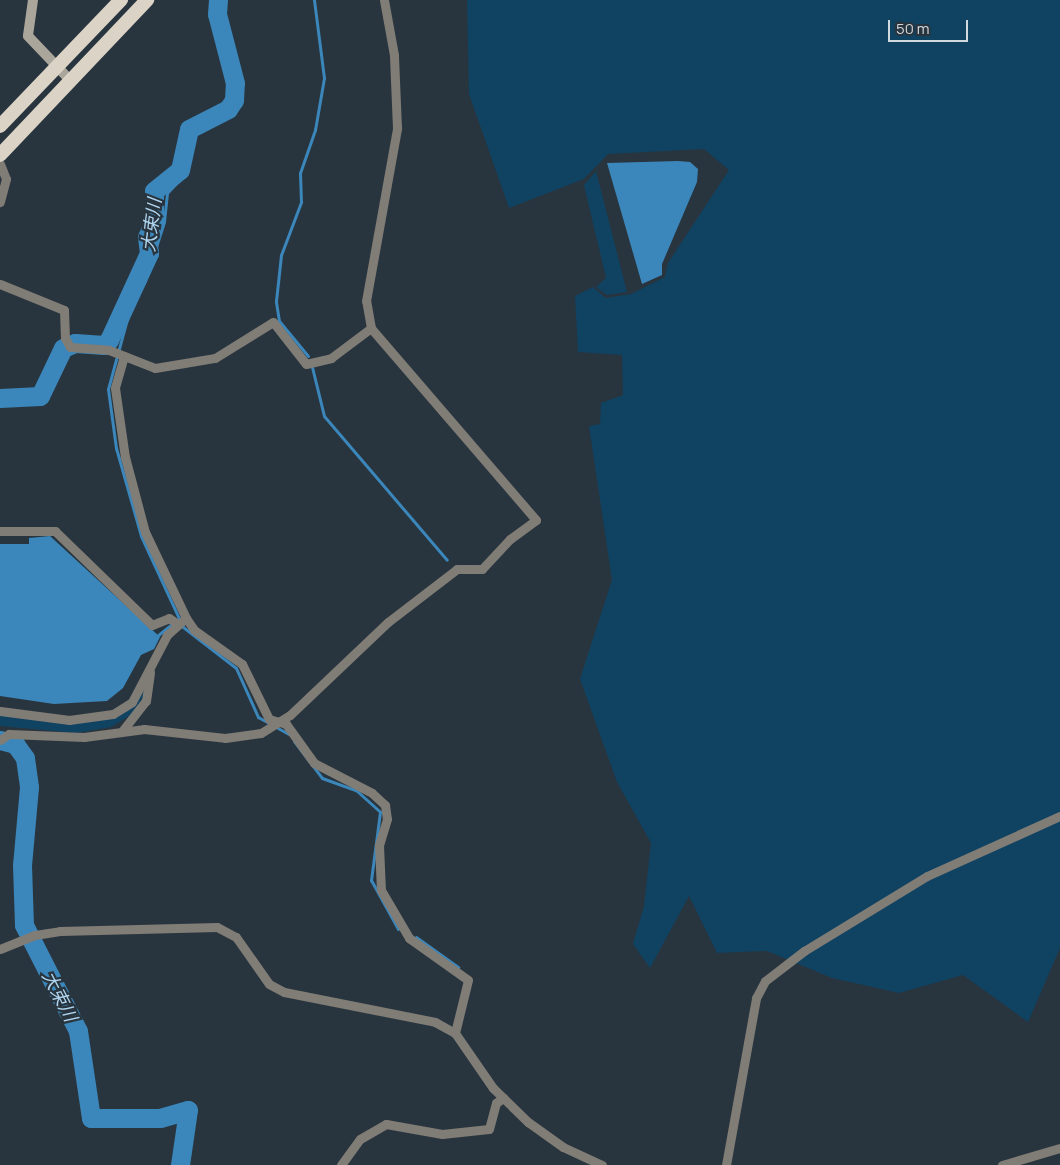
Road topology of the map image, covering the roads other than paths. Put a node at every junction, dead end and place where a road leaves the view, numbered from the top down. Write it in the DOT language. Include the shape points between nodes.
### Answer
graph roads {
  1 [pos="33,0"];
  2 [pos="120,0"];
  3 [pos="147,0"];
  4 [pos="384,0"];
  5 [pos="56,67"];
  6 [pos="69,79"];
  7 [pos="0,126"];
  8 [pos="0,155"];
  9 [pos="0,164"];
  10 [pos="0,202"];
  11 [pos="0,284"];
  12 [pos="371,328"];
  13 [pos="120,354"];
  14 [pos="0,531"];
  15 [pos="179,621"];
  16 [pos="150,669"];
  17 [pos="0,711"];
  18 [pos="276,725"];
  19 [pos="123,730"];
  20 [pos="4,735"];
  21 [pos="1060,816"];
  22 [pos="0,949"];
  23 [pos="451,1031"];
  24 [pos="503,1098"];
  25 [pos="1060,1148"];
  26 [pos="341,1165"];
  27 [pos="600,1165"];
  28 [pos="726,1165"];
  29 [pos="1002,1165"];
  1 -- 5 [label="main road" via="28,36"];
  2 -- 5 [label="highway"];
  3 -- 6 [label="highway"];
  4 -- 12 [label="street" via="394,55 397,128 366,301"];
  5 -- 6 [label="main road"];
  5 -- 7 [label="highway"];
  6 -- 8 [label="highway"];
  9 -- 10 [label="street" via="6,179"];
  11 -- 13 [label="street" via="64,310 68,345"];
  12 -- 13 [label="street" via="331,358 306,364 272,322 234,350 175,367 155,368"];
  12 -- 18 [label="street" via="536,520 510,539 482,569 457,569 388,622"];
  13 -- 15 [label="street" via="115,388 125,457 145,532"];
  14 -- 15 [label="street" via="55,532 152,626"];
  15 -- 16 [label="street" via="167,635"];
  15 -- 18 [label="street" via="242,664 269,719"];
  16 -- 17 [label="street" via="132,702 113,714 69,720"];
  16 -- 19 [label="street" via="149,695"];
  18 -- 19 [label="street" via="243,737"];
  18 -- 23 [label="street" via="293,731 314,763 372,793 386,805 388,819 379,845 382,890 409,938 468,980"];
  19 -- 20 [label="street" via="84,738"];
  21 -- 28 [label="street" via="927,876 804,951 765,981 756,998"];
  22 -- 23 [label="street" via="31,936 99,928 134,931 217,927 236,937 270,984 284,992 434,1022"];
  23 -- 24 [label="street"];
  24 -- 26 [label="street" via="496,1103 489,1129 442,1134 386,1124 360,1139"];
  24 -- 27 [label="street" via="563,1147"];
  25 -- 29 [label="street"];
}
